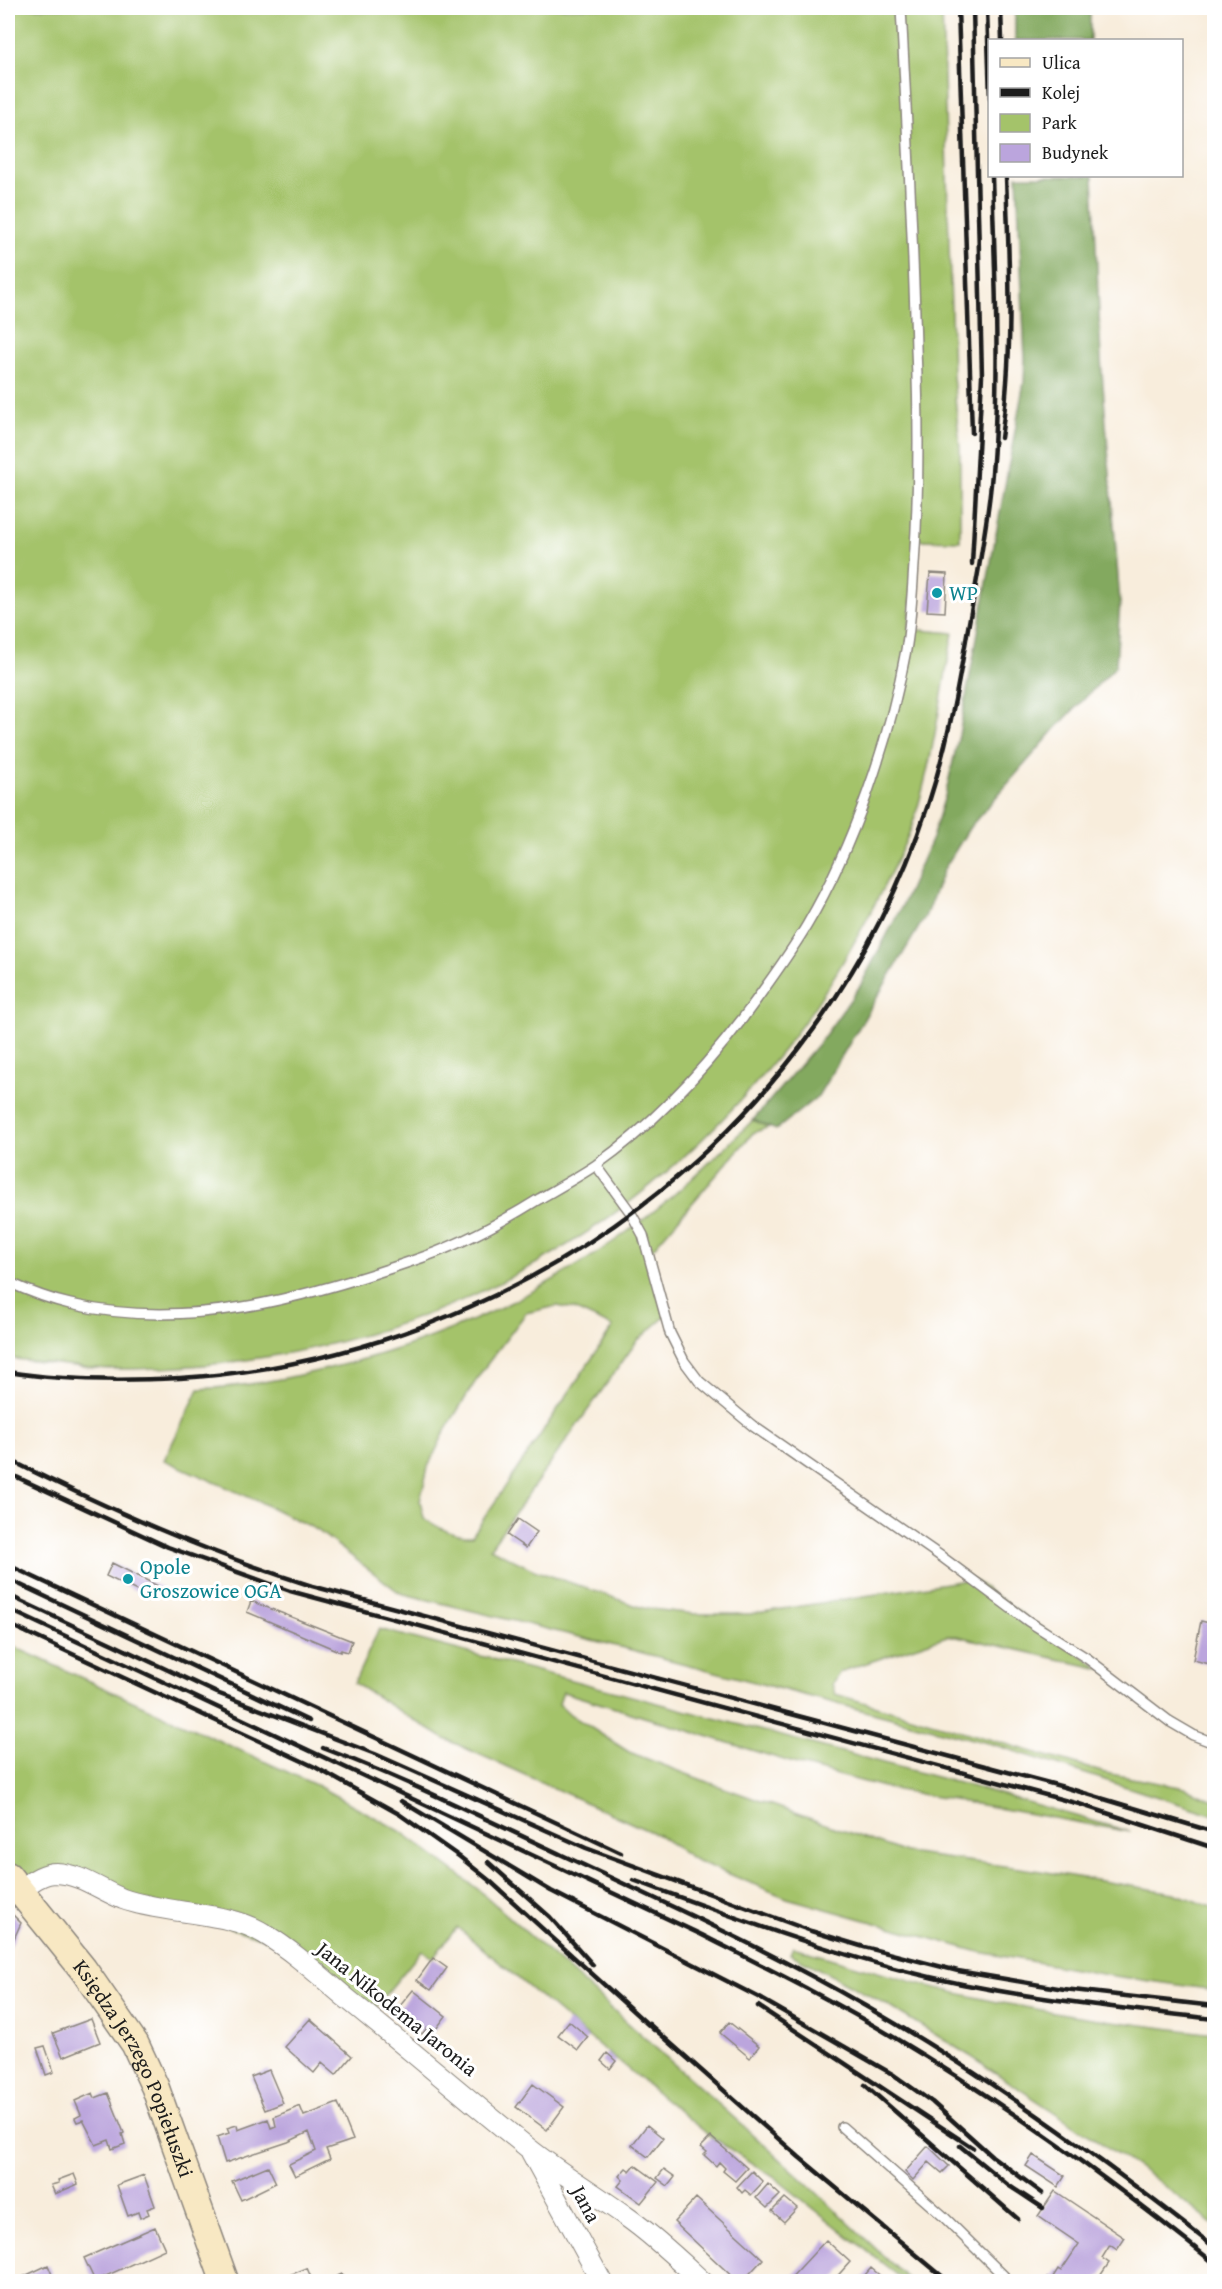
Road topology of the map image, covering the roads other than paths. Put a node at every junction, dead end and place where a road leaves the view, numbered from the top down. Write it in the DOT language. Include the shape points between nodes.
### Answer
graph roads {
  1 [pos="901,8"];
  2 [pos="596,1165"];
  3 [pos="8,1282"];
  4 [pos="1215,1743"];
  5 [pos="13,1883"];
  6 [pos="842,2127"];
  7 [pos="529,2149"];
  8 [pos="225,2282"];
  9 [pos="602,2282"];
  10 [pos="703,2282"];
  11 [pos="1010,2282"];
  1 -- 2 [label="lane" via="919,443 910,618 894,699 852,832 807,925 724,1043 688,1084"];
  2 -- 3 [label="lane" via="472,1238 377,1273 268,1304 194,1314 147,1314 68,1304"];
  2 -- 4 [label="lane" via="643,1235 676,1346 715,1397 1028,1621 1089,1659 1169,1721"];
  5 -- 7 [label="street, Jana Nikodema Jaronia" via="54,1873 69,1875 122,1899 261,1931"];
  5 -- 8 [label="main road, Księdza Jerzego Popiełuszki" via="83,1969 135,2044 155,2087"];
  6 -- 11 [label="lane" via="943,2216"];
  7 -- 9 [label="street, Jana"];
  7 -- 10 [label="street, Jana Nikodema Jaronia" via="630,2218"];
}
